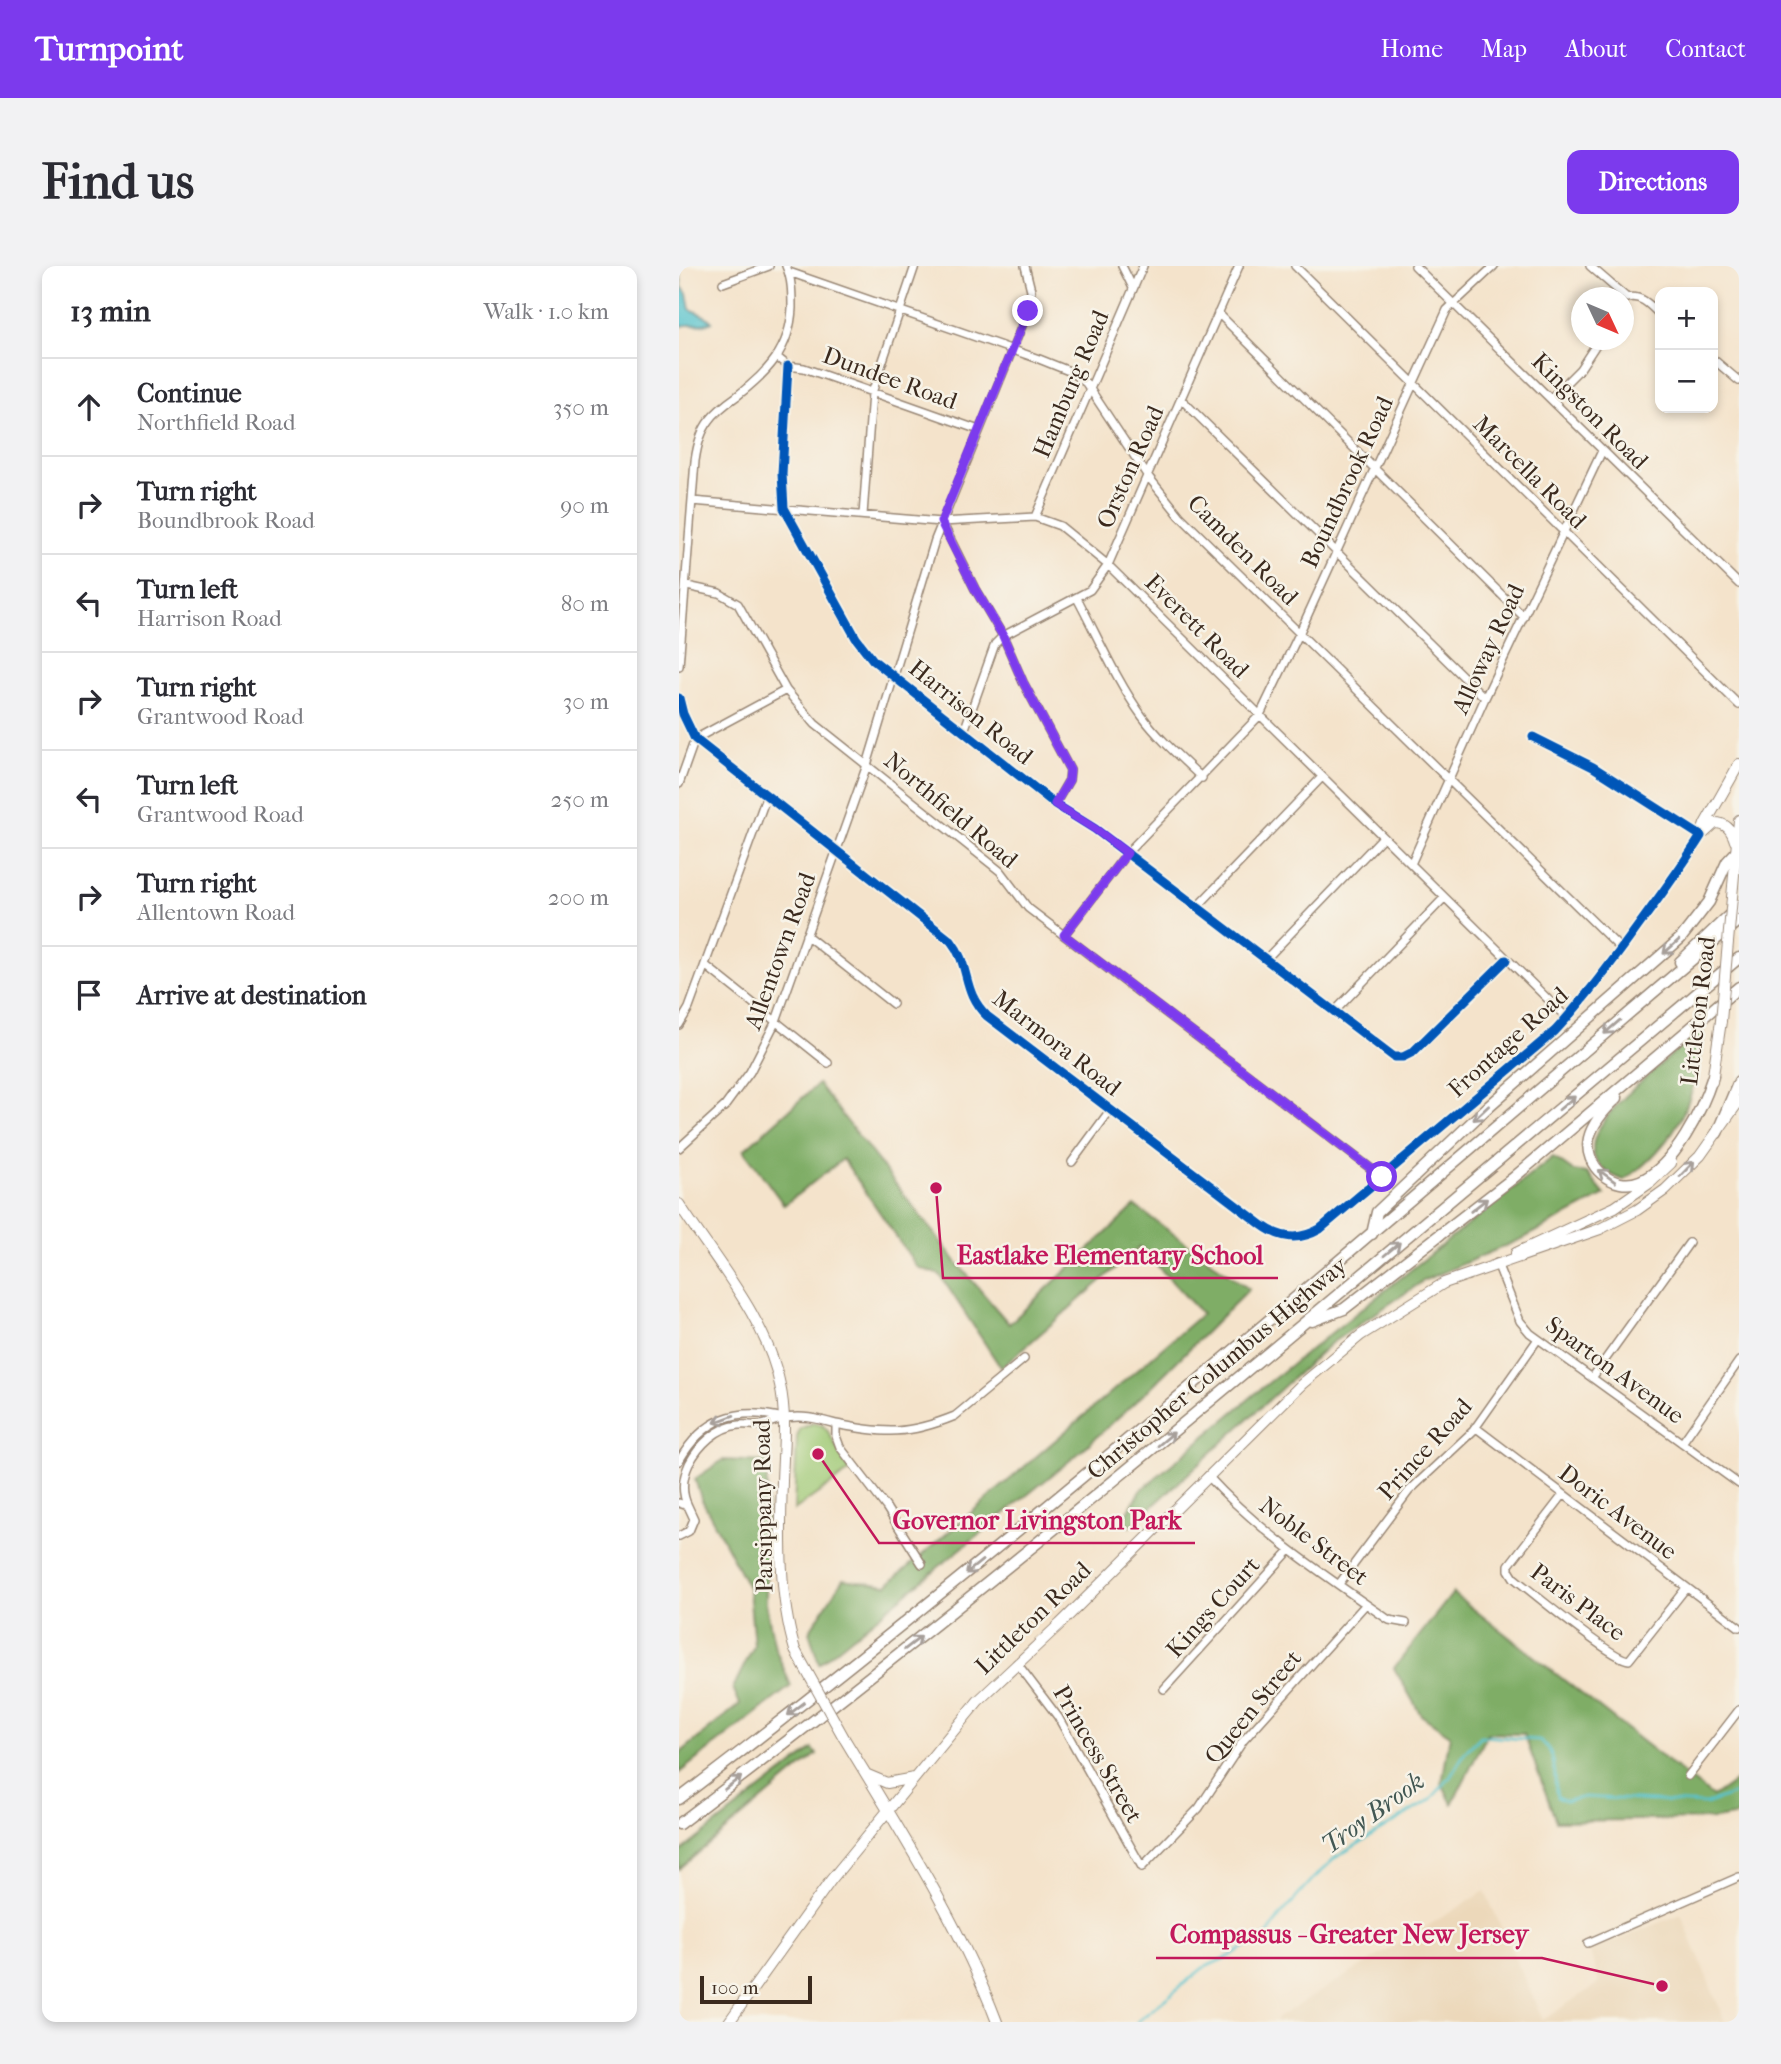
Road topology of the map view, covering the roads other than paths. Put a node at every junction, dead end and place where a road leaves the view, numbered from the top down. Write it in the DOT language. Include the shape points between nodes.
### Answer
graph roads {
  1 [pos="769,266"];
  2 [pos="915,266"];
  3 [pos="1025,266"];
  4 [pos="1122,266"];
  5 [pos="1143,266"];
  6 [pos="1239,266"];
  7 [pos="1295,266"];
  8 [pos="1415,266"];
  9 [pos="1494,266"];
  10 [pos="1590,266"];
  11 [pos="787,269"];
  12 [pos="723,283"];
  13 [pos="1612,287"];
  14 [pos="1133,288"];
  15 [pos="1634,296"];
  16 [pos="1454,304"];
  17 [pos="1655,310"];
  18 [pos="900,311"];
  19 [pos="1218,313"];
  20 [pos="1592,350"];
  21 [pos="1013,351"];
  22 [pos="778,358"];
  23 [pos="1718,363"];
  24 [pos="788,366"];
  25 [pos="1739,381"];
  26 [pos="1414,383"];
  27 [pos="1090,388"];
  28 [pos="872,393"];
  29 [pos="1551,398"];
  30 [pos="1181,399"];
  31 [pos="979,430"];
  32 [pos="1602,451"];
  33 [pos="1375,468"];
  34 [pos="1147,475"];
  35 [pos="692,501"];
  36 [pos="784,508"];
  37 [pos="863,515"];
  38 [pos="1035,517"];
  39 [pos="941,522"];
  40 [pos="1563,532"];
  41 [pos="1337,552"];
  42 [pos="1108,565"];
  43 [pos="1739,584"];
  44 [pos="687,586"];
  45 [pos="1077,598"];
  46 [pos="1524,617"];
  47 [pos="1300,634"];
  48 [pos="1003,636"];
  49 [pos="679,666"];
  50 [pos="679,674"];
  51 [pos="894,676"];
  52 [pos="786,690"];
  53 [pos="679,698"];
  54 [pos="1486,698"];
  55 [pos="1739,705"];
  56 [pos="1260,715"];
  57 [pos="964,731"];
  58 [pos="1533,737"];
  59 [pos="695,739"];
  60 [pos="1739,764"];
  61 [pos="867,765"];
  62 [pos="1322,777"];
  63 [pos="1202,778"];
  64 [pos="1448,780"];
  65 [pos="679,784"];
  66 [pos="767,796"];
  67 [pos="1055,804"];
  68 [pos="1739,820"];
  69 [pos="1701,836"];
  70 [pos="1383,838"];
  71 [pos="1737,849"];
  72 [pos="837,850"];
  73 [pos="1127,853"];
  74 [pos="1411,864"];
  75 [pos="1444,898"];
  76 [pos="1739,906"];
  77 [pos="1197,907"];
  78 [pos="1739,920"];
  79 [pos="806,935"];
  80 [pos="1064,935"];
  81 [pos="1621,950"];
  82 [pos="1739,958"];
  83 [pos="1266,959"];
  84 [pos="1506,960"];
  85 [pos="705,965"];
  86 [pos="1739,987"];
  87 [pos="893,1003"];
  88 [pos="1632,1010"];
  89 [pos="1334,1012"];
  90 [pos="1703,1017"];
  91 [pos="1567,1018"];
  92 [pos="776,1021"];
  93 [pos="679,1025"];
  94 [pos="828,1063"];
  95 [pos="1713,1076"];
  96 [pos="1739,1081"];
  97 [pos="1739,1101"];
  98 [pos="1111,1110"];
  99 [pos="1717,1133"];
  100 [pos="679,1148"];
  101 [pos="1072,1162"];
  102 [pos="1382,1177"];
  103 [pos="679,1204"];
  104 [pos="1371,1234"];
  105 [pos="1302,1237"];
  106 [pos="1689,1243"];
  107 [pos="1497,1263"];
  108 [pos="1302,1324"];
  109 [pos="1538,1339"];
  110 [pos="1024,1359"];
  111 [pos="1739,1361"];
  112 [pos="1592,1378"];
  113 [pos="784,1418"];
  114 [pos="836,1424"];
  115 [pos="1475,1427"];
  116 [pos="1682,1443"];
  117 [pos="679,1460"];
  118 [pos="690,1462"];
  119 [pos="1208,1476"];
  120 [pos="1739,1483"];
  121 [pos="1563,1494"];
  122 [pos="679,1503"];
  123 [pos="688,1506"];
  124 [pos="680,1537"];
  125 [pos="1290,1550"];
  126 [pos="922,1564"];
  127 [pos="1339,1584"];
  128 [pos="1686,1588"];
  129 [pos="1366,1604"];
  130 [pos="1406,1623"];
  131 [pos="1739,1627"];
  132 [pos="1017,1663"];
  133 [pos="1164,1689"];
  134 [pos="1739,1710"];
  135 [pos="866,1774"];
  136 [pos="1688,1776"];
  137 [pos="914,1778"];
  138 [pos="680,1798"];
  139 [pos="887,1810"];
  140 [pos="679,1824"];
  141 [pos="1142,1867"];
  142 [pos="1739,1877"];
  143 [pos="1588,1942"];
  144 [pos="729,2022"];
  145 [pos="997,2022"];
  1 -- 12 [label="street"];
  2 -- 18 [label="street"];
  3 -- 21 [label="street, Allentown Road" via="1030,301"];
  4 -- 14 [label="street"];
  5 -- 14 [label="street, Hamburg Road"];
  6 -- 19 [label="street, Orston Road"];
  7 -- 26 [label="street, Marcella Road"];
  8 -- 16 [label="street, Kingston Road"];
  9 -- 16 [label="street, Boundbrook Road"];
  10 -- 13 [label="street"];
  11 -- 18 [label="street, Camden Road"];
  11 -- 22 [label="street" via="791,323"];
  14 -- 27 [label="street, Hamburg Road"];
  15 -- 17 [label="street"];
  16 -- 26 [label="street, Boundbrook Road" via="1447,310"];
  16 -- 29 [label="street, Kingston Road"];
  18 -- 21 [label="street, Camden Road"];
  18 -- 28 [label="street"];
  19 -- 30 [label="street, Orston Road"];
  19 -- 33 [label="street"];
  20 -- 29 [label="street"];
  21 -- 27 [label="street, Camden Road" via="1069,372"];
  21 -- 31 [label="street, Allentown Road"];
  22 -- 24 [label="street"];
  22 -- 35 [label="street" via="708,421 696,450"];
  23 -- 25 [label="street"];
  24 -- 28 [label="street, Dundee Road"];
  24 -- 36 [label="street, Harrison Road"];
  26 -- 33 [label="street, Boundbrook Road"];
  26 -- 40 [label="street, Marcella Road"];
  27 -- 34 [label="street, Camden Road"];
  27 -- 38 [label="street, Hamburg Road"];
  28 -- 31 [label="street, Dundee Road"];
  28 -- 37 [label="street"];
  29 -- 32 [label="street, Kingston Road"];
  30 -- 34 [label="street, Orston Road"];
  30 -- 41 [label="street"];
  31 -- 39 [label="street, Allentown Road"];
  32 -- 40 [label="street, Alloway Road"];
  32 -- 43 [label="street, Kingston Road"];
  33 -- 41 [label="street, Boundbrook Road"];
  33 -- 46 [label="street"];
  34 -- 42 [label="street, Orston Road"];
  34 -- 47 [label="street, Camden Road" via="1180,516"];
  35 -- 36 [label="street, Everett Road"];
  35 -- 44 [label="street"];
  36 -- 37 [label="street, Everett Road"];
  36 -- 51 [label="street, Harrison Road" via="856,638 873,660"];
  37 -- 39 [label="street, Everett Road"];
  38 -- 39 [label="street, Everett Road"];
  38 -- 42 [label="street, Everett Road" via="1060,526"];
  39 -- 48 [label="street"];
  39 -- 51 [label="street, Allentown Road"];
  40 -- 46 [label="street, Alloway Road"];
  40 -- 55 [label="street, Marcella Road"];
  41 -- 47 [label="street, Boundbrook Road"];
  41 -- 54 [label="street"];
  42 -- 45 [label="street, Orston Road" via="1090,590"];
  42 -- 56 [label="street, Everett Road"];
  44 -- 49 [label="street"];
  44 -- 52 [label="street, Northfield Road" via="719,593 738,604"];
  45 -- 48 [label="street, Orston Road"];
  45 -- 63 [label="street" via="1128,695 1171,749"];
  46 -- 54 [label="street, Alloway Road"];
  47 -- 56 [label="street, Boundbrook Road"];
  47 -- 64 [label="street, Camden Road"];
  48 -- 57 [label="street" via="995,644"];
  48 -- 67 [label="street" via="1070,770"];
  49 -- 50 [label="street"];
  51 -- 57 [label="street, Harrison Road"];
  51 -- 61 [label="street, Allentown Road"];
  52 -- 59 [label="street"];
  52 -- 61 [label="street, Northfield Road" via="815,724"];
  53 -- 59 [label="street, Marmora Road"];
  54 -- 64 [label="street, Alloway Road"];
  56 -- 62 [label="street, Everett Road"];
  56 -- 63 [label="street, Boundbrook Road"];
  57 -- 67 [label="street, Harrison Road"];
  58 -- 69 [label="street" via="1593,767"];
  59 -- 65 [label="street"];
  59 -- 66 [label="street, Marmora Road"];
  60 -- 69 [label="main road"];
  61 -- 72 [label="street, Allentown Road"];
  61 -- 80 [label="street, Northfield Road" via="1000,870 1028,908"];
  62 -- 70 [label="street, Everett Road"];
  62 -- 77 [label="street"];
  63 -- 73 [label="street, Boundbrook Road"];
  64 -- 74 [label="street, Alloway Road"];
  64 -- 81 [label="street, Camden Road"];
  66 -- 72 [label="street, Marmora Road"];
  66 -- 85 [label="street"];
  67 -- 73 [label="street, Harrison Road"];
  68 -- 71 [label="main road, Littleton Road"];
  69 -- 71 [label="main road" via="1721,823 1731,831"];
  69 -- 81 [label="street, Frontage Road"];
  70 -- 74 [label="street, Everett Road"];
  70 -- 83 [label="street"];
  71 -- 95 [label="main road, Littleton Road, bridge"];
  71 -- 104 [label="highway, one-way" via="1709,902 1681,937 1454,1138 1377,1212"];
  72 -- 79 [label="street, Allentown Road"];
  72 -- 98 [label="street, Marmora Road" via="951,941 978,1008"];
  73 -- 77 [label="street, Harrison Road"];
  73 -- 80 [label="street, Boundbrook Road"];
  74 -- 75 [label="street, Everett Road"];
  75 -- 84 [label="street, Everett Road"];
  75 -- 89 [label="street"];
  76 -- 88 [label="highway"];
  77 -- 83 [label="street, Harrison Road"];
  78 -- 88 [label="highway, Christopher Columbus Highway"];
  79 -- 87 [label="street"];
  79 -- 92 [label="street, Allentown Road"];
  80 -- 102 [label="street, Northfield Road"];
  81 -- 91 [label="street, Frontage Road"];
  108 -- 82 [label="highway, Christopher Columbus Highway, one-way"];
  83 -- 89 [label="street, Harrison Road"];
  84 -- 89 [label="street, Harrison Road" via="1403,1057 1394,1057"];
  84 -- 91 [label="street, Everett Road"];
  85 -- 92 [label="street"];
  85 -- 93 [label="street"];
  86 -- 90 [label="highway"];
  88 -- 104 [label="highway, Christopher Columbus Highway, one-way"];
  95 -- 90 [label="highway, one-way" via="1684,1137 1651,1175 1621,1184 1598,1170 1589,1144 1595,1123"];
  108 -- 90 [label="highway, one-way" via="1355,1301 1511,1179"];
  91 -- 102 [label="street, Frontage Road"];
  92 -- 94 [label="street"];
  92 -- 100 [label="street, Allentown Road" via="750,1072 725,1106"];
  95 -- 107 [label="main road, Littleton Road" via="1694,1130 1679,1154 1651,1182 1615,1208"];
  96 -- 99 [label="highway"];
  97 -- 99 [label="main road, Littleton Road"];
  98 -- 101 [label="street"];
  98 -- 105 [label="street, Marmora Road" via="1273,1233"];
  107 -- 99 [label="main road, Littleton Road, one-way" via="1600,1229 1637,1210 1682,1175"];
  102 -- 105 [label="street, Frontage Road" via="1319,1229"];
  103 -- 113 [label="main road, Parsippany Road" via="753,1316 780,1383"];
  104 -- 138 [label="highway, Christopher Columbus Highway, one-way" via="1020,1530"];
  106 -- 112 [label="street"];
  107 -- 109 [label="street, Sparton Avenue" via="1520,1321"];
  107 -- 119 [label="main road, Littleton Road" via="1444,1283 1352,1341"];
  140 -- 108 [label="highway, Christopher Columbus Highway, one-way" via="1018,1559"];
  109 -- 112 [label="street, Sparton Avenue"];
  109 -- 115 [label="street, Prince Road"];
  110 -- 114 [label="street" via="943,1421 895,1432"];
  111 -- 116 [label="street"];
  112 -- 116 [label="street, Sparton Avenue"];
  113 -- 114 [label="street"];
  113 -- 117 [label="street, one-way" via="764,1413 724,1418 707,1426"];
  113 -- 118 [label="street" via="720,1432 702,1445"];
  113 -- 135 [label="main road, Parsippany Road, bridge" via="783,1575 795,1650"];
  114 -- 126 [label="street" via="841,1447"];
  115 -- 121 [label="street, Doric Avenue"];
  115 -- 127 [label="street, Prince Road" via="1409,1491"];
  116 -- 120 [label="street, Sparton Avenue"];
  117 -- 118 [label="street"];
  118 -- 123 [label="street" via="683,1486"];
  119 -- 125 [label="street, Noble Street" via="1249,1518"];
  119 -- 132 [label="main road, Littleton Road"];
  121 -- 128 [label="street, Doric Avenue"];
  121 -- 128 [label="street, Paris Place" via="1509,1570 1575,1625 1629,1660"];
  122 -- 123 [label="street"];
  123 -- 124 [label="street" via="693,1523"];
  125 -- 127 [label="street, Noble Street"];
  125 -- 133 [label="street, Kings Court"];
  127 -- 129 [label="street, Noble Street"];
  128 -- 131 [label="street, Doric Avenue"];
  129 -- 130 [label="street, Noble Street" via="1389,1620"];
  129 -- 141 [label="street, Queen Street" via="1243,1741 1199,1808"];
  132 -- 137 [label="main road, Littleton Road" via="978,1701"];
  132 -- 141 [label="street, Princess Street" via="1058,1717"];
  134 -- 136 [label="street"];
  135 -- 137 [label="main road" via="887,1783"];
  135 -- 139 [label="main road, Parsippany Road"];
  137 -- 139 [label="main road, Littleton Road"];
  139 -- 144 [label="main road, Littleton Road"];
  139 -- 145 [label="main road, Parsippany Road" via="955,1930"];
  142 -- 143 [label="street"];
}
